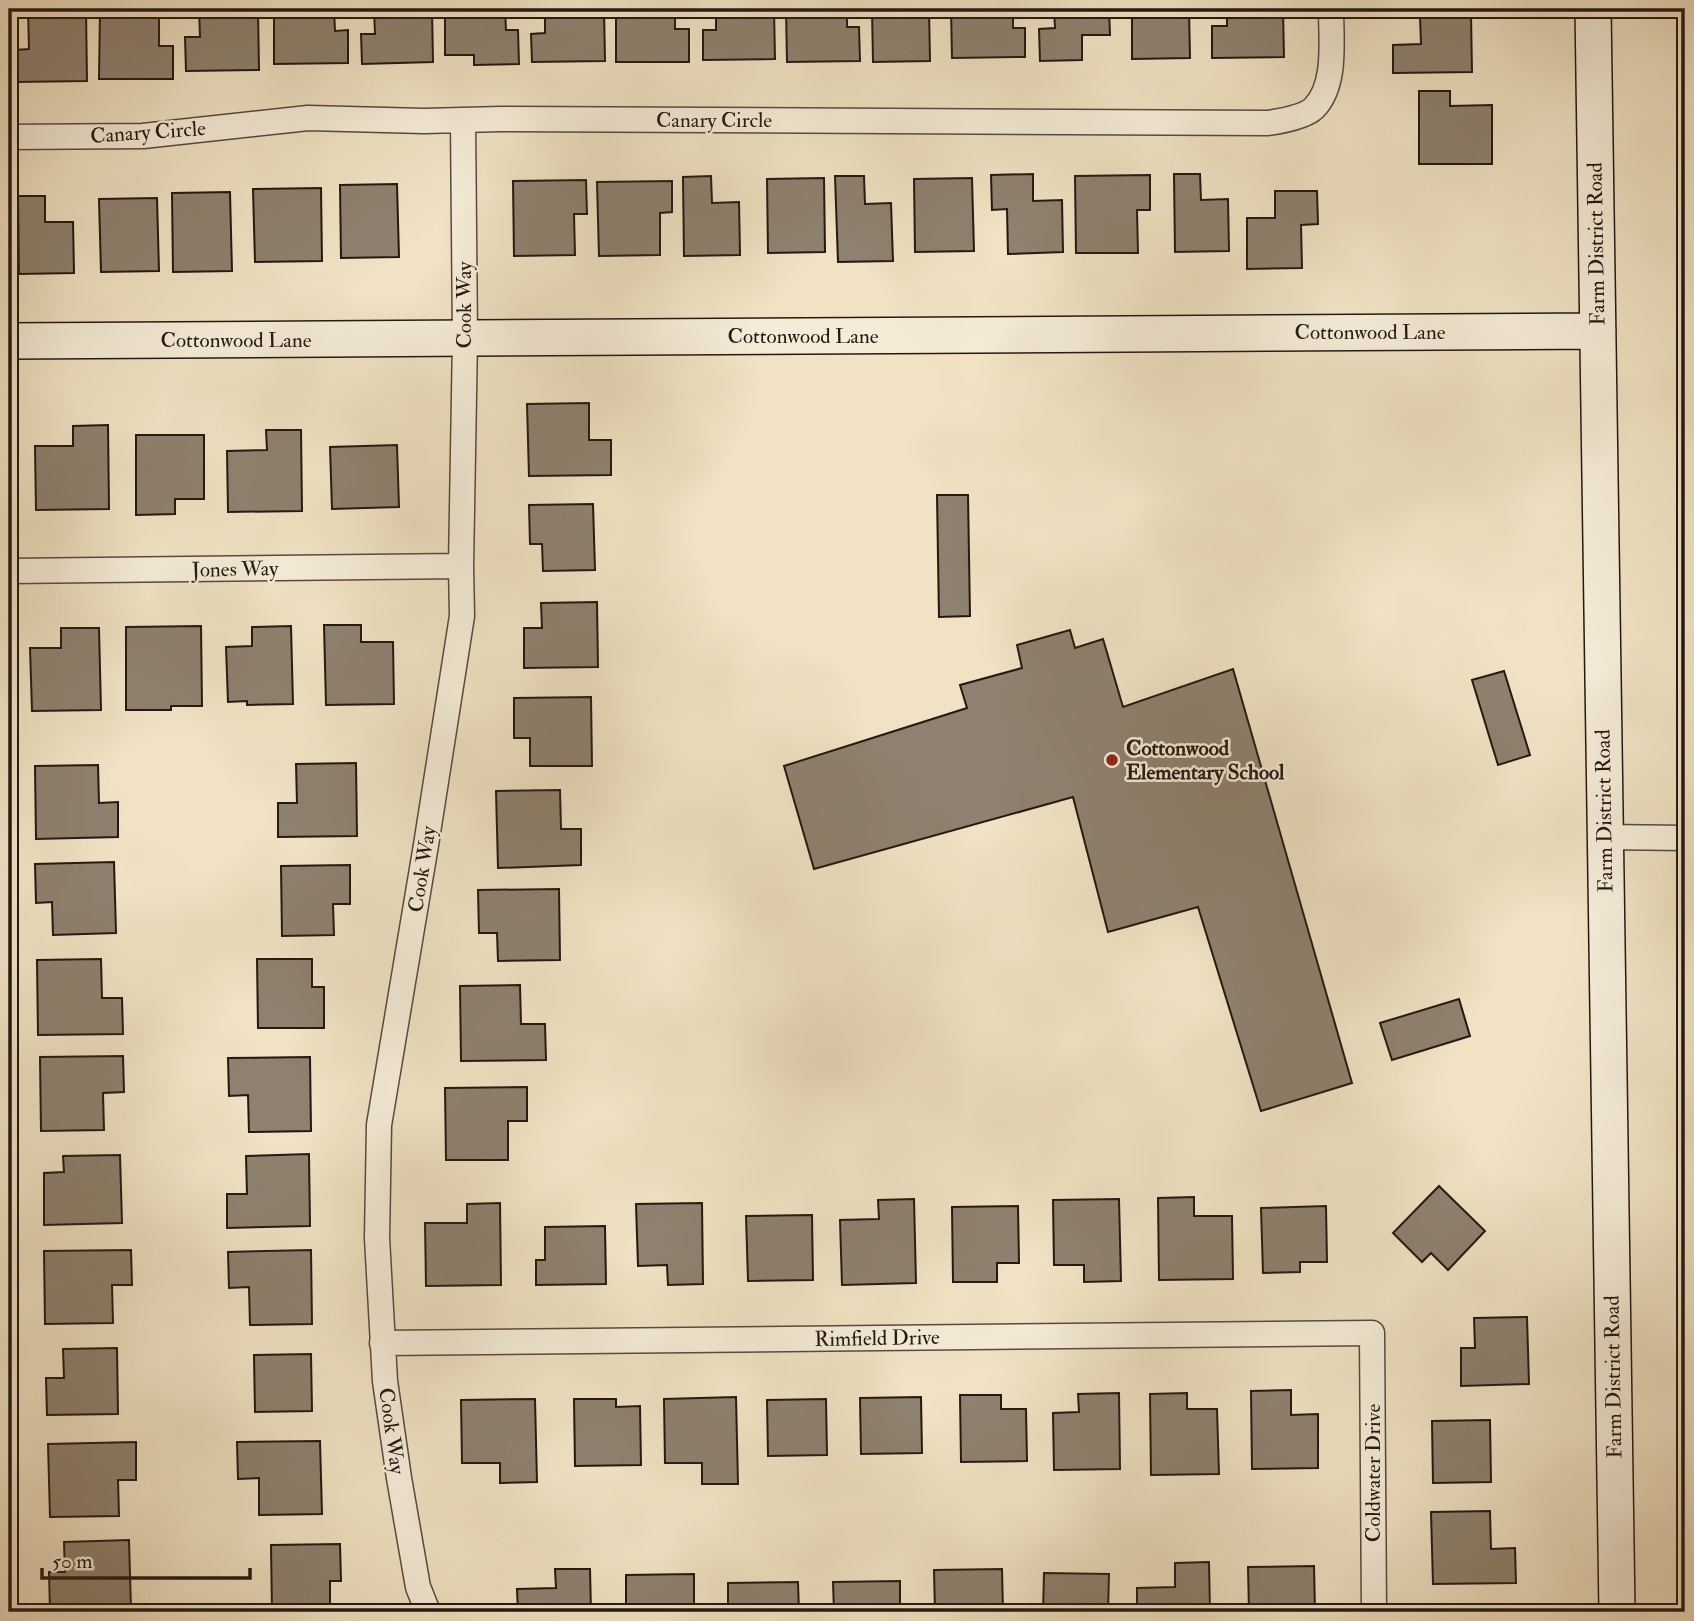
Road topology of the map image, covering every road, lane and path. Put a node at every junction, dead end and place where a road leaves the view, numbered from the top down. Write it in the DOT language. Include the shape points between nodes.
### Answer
graph roads {
  1 [pos="1331,9"];
  2 [pos="1593,9"];
  3 [pos="463,120"];
  4 [pos="9,137"];
  5 [pos="1598,331"];
  6 [pos="465,338"];
  7 [pos="9,341"];
  8 [pos="461,566"];
  9 [pos="9,571"];
  10 [pos="1604,837"];
  11 [pos="1685,838"];
  12 [pos="1372,1333"];
  13 [pos="382,1343"];
  14 [pos="428,1612"];
  15 [pos="1374,1612"];
  16 [pos="1617,1612"];
  1 -- 3 [label="street, Canary Circle" via="1331,70 1323,94 1313,110 1268,123"];
  2 -- 5 [label="main road, Farm District Road"];
  3 -- 4 [label="street, Canary Circle" via="308,118 143,136"];
  3 -- 6 [label="street, Cook Way"];
  5 -- 6 [label="main road, Cottonwood Lane"];
  5 -- 10 [label="main road, Farm District Road"];
  6 -- 7 [label="main road, Cottonwood Lane"];
  6 -- 8 [label="street, Cook Way"];
  8 -- 9 [label="street, Jones Way"];
  8 -- 13 [label="street, Cook Way" via="462,616 379,1125 377,1238"];
  10 -- 11 [label="street"];
  10 -- 16 [label="main road, Farm District Road"];
  12 -- 13 [label="street, Rimfield Drive"];
  12 -- 15 [label="street, Coldwater Drive"];
  13 -- 14 [label="street, Cook Way" via="398,1478 418,1587"];
}
